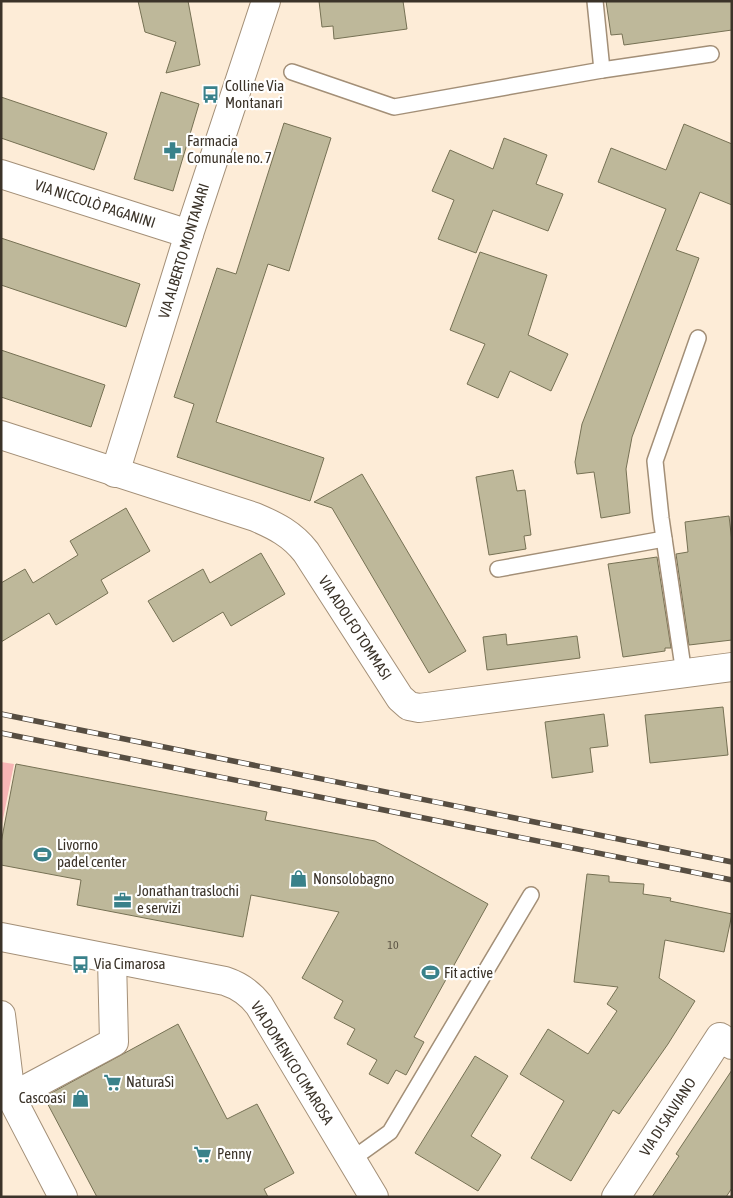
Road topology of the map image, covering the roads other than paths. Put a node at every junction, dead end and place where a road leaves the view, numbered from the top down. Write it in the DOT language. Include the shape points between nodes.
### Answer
graph roads {
  1 [pos="266,1"];
  2 [pos="595,1"];
  3 [pos="711,54"];
  4 [pos="602,70"];
  5 [pos="292,72"];
  6 [pos="1,174"];
  7 [pos="188,234"];
  8 [pos="698,338"];
  9 [pos="1,435"];
  10 [pos="115,473"];
  11 [pos="664,539"];
  12 [pos="498,569"];
  13 [pos="732,667"];
  14 [pos="684,674"];
  15 [pos="531,896"];
  16 [pos="1,937"];
  17 [pos="112,960"];
  18 [pos="1,1015"];
  19 [pos="726,1041"];
  20 [pos="11,1097"];
  21 [pos="351,1160"];
  22 [pos="63,1197"];
  23 [pos="374,1197"];
  24 [pos="616,1197"];
  1 -- 7 [label="street, VIA ALBERTO MONTANARI"];
  2 -- 4 [label="lane"];
  3 -- 4 [label="lane"];
  4 -- 5 [label="lane" via="394,106"];
  6 -- 7 [label="street, VIA NICCOLÒ PAGANINI"];
  7 -- 10 [label="street, VIA ALBERTO MONTANARI"];
  8 -- 11 [label="lane" via="655,461"];
  9 -- 10 [label="street, VIA ADOLFO TOMMASI"];
  10 -- 14 [label="street, VIA ADOLFO TOMMASI" via="255,517 297,540 400,698 409,706 419,708"];
  11 -- 12 [label="lane"];
  11 -- 14 [label="lane"];
  13 -- 14 [label="street, VIA ADOLFO TOMMASI"];
  15 -- 21 [label="lane" via="390,1132"];
  16 -- 17 [label="street, VIA DOMENICO CIMAROSA"];
  17 -- 20 [label="street" via="114,1042"];
  17 -- 21 [label="street, VIA DOMENICO CIMAROSA" via="225,981 247,991 259,1005"];
  18 -- 20 [label="street"];
  19 -- 24 [label="street, VIA DI SALVIANO"];
  20 -- 22 [label="street"];
  21 -- 23 [label="street, VIA DOMENICO CIMAROSA"];
}
